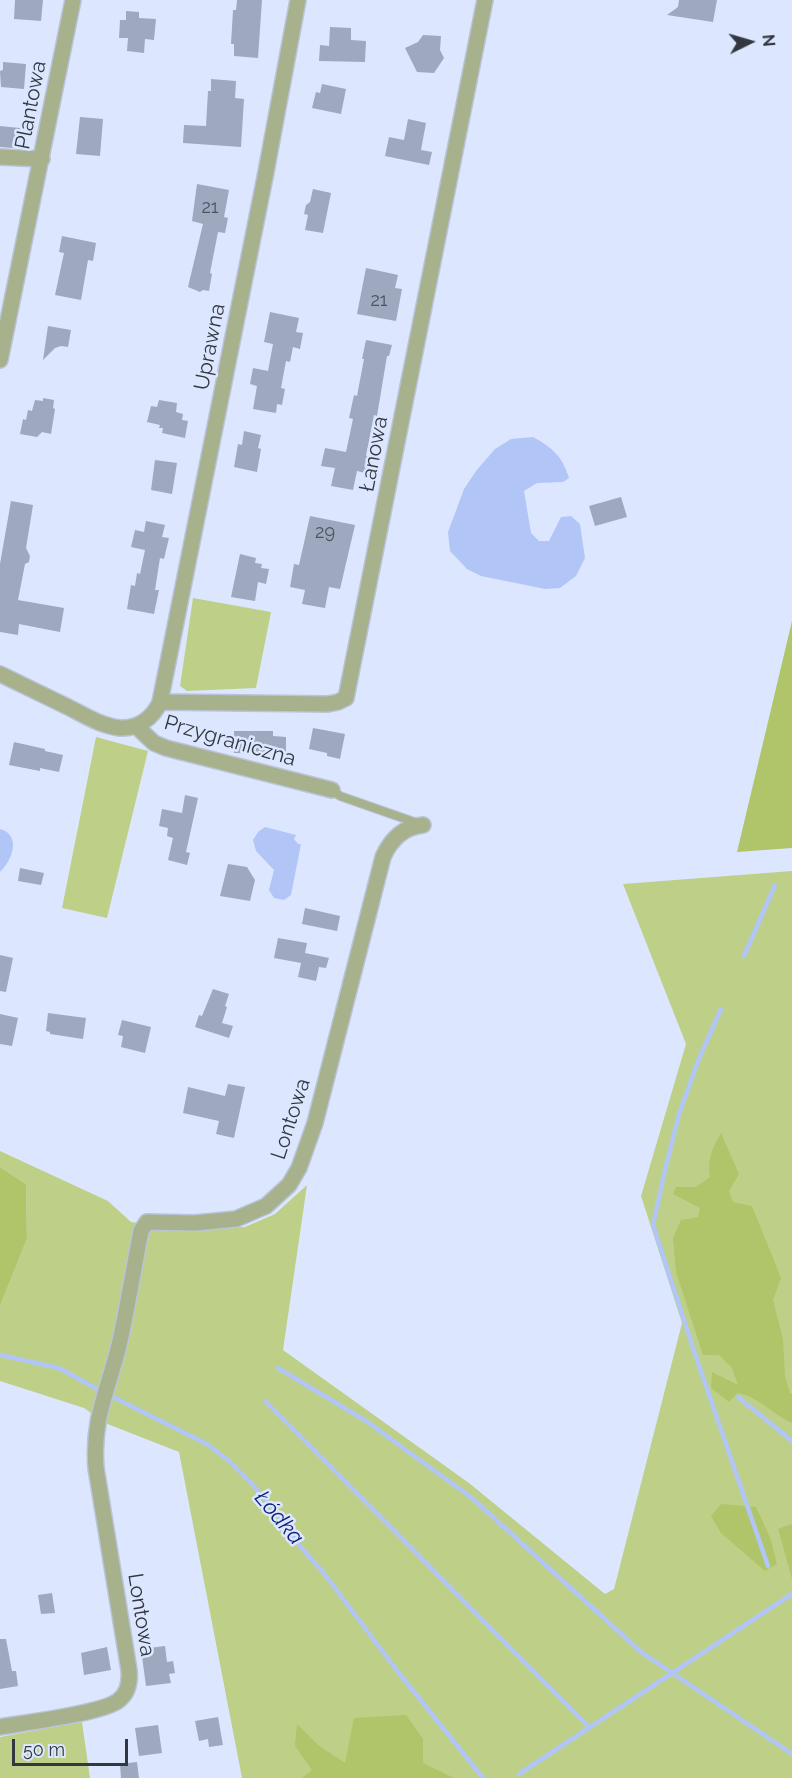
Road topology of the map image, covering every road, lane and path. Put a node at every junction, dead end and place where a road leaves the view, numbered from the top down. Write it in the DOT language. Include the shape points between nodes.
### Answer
graph roads {
  1 [pos="73,0"];
  2 [pos="298,0"];
  3 [pos="485,0"];
  4 [pos="0,157"];
  5 [pos="42,159"];
  6 [pos="0,360"];
  7 [pos="0,674"];
  8 [pos="160,702"];
  9 [pos="136,726"];
  10 [pos="332,790"];
  11 [pos="423,825"];
  12 [pos="0,1727"];
  1 -- 5 [label="street, Plantowa"];
  2 -- 8 [label="street, Uprawna"];
  3 -- 8 [label="street, Łanowa" via="346,698 328,704"];
  4 -- 5 [label="street"];
  5 -- 6 [label="street, Plantowa"];
  7 -- 9 [label="street, Przygraniczna" via="97,722 120,728"];
  8 -- 9 [label="street" via="152,716"];
  9 -- 10 [label="street, Przygraniczna" via="153,743 166,748"];
  10 -- 11 [label="lane, Przygraniczna"];
  11 -- 12 [label="street, Lontowa" via="399,833 382,857 315,1124 289,1185 266,1206 236,1219 147,1222 141,1231 95,1437 96,1468 129,1684 121,1700 107,1707"];
}
